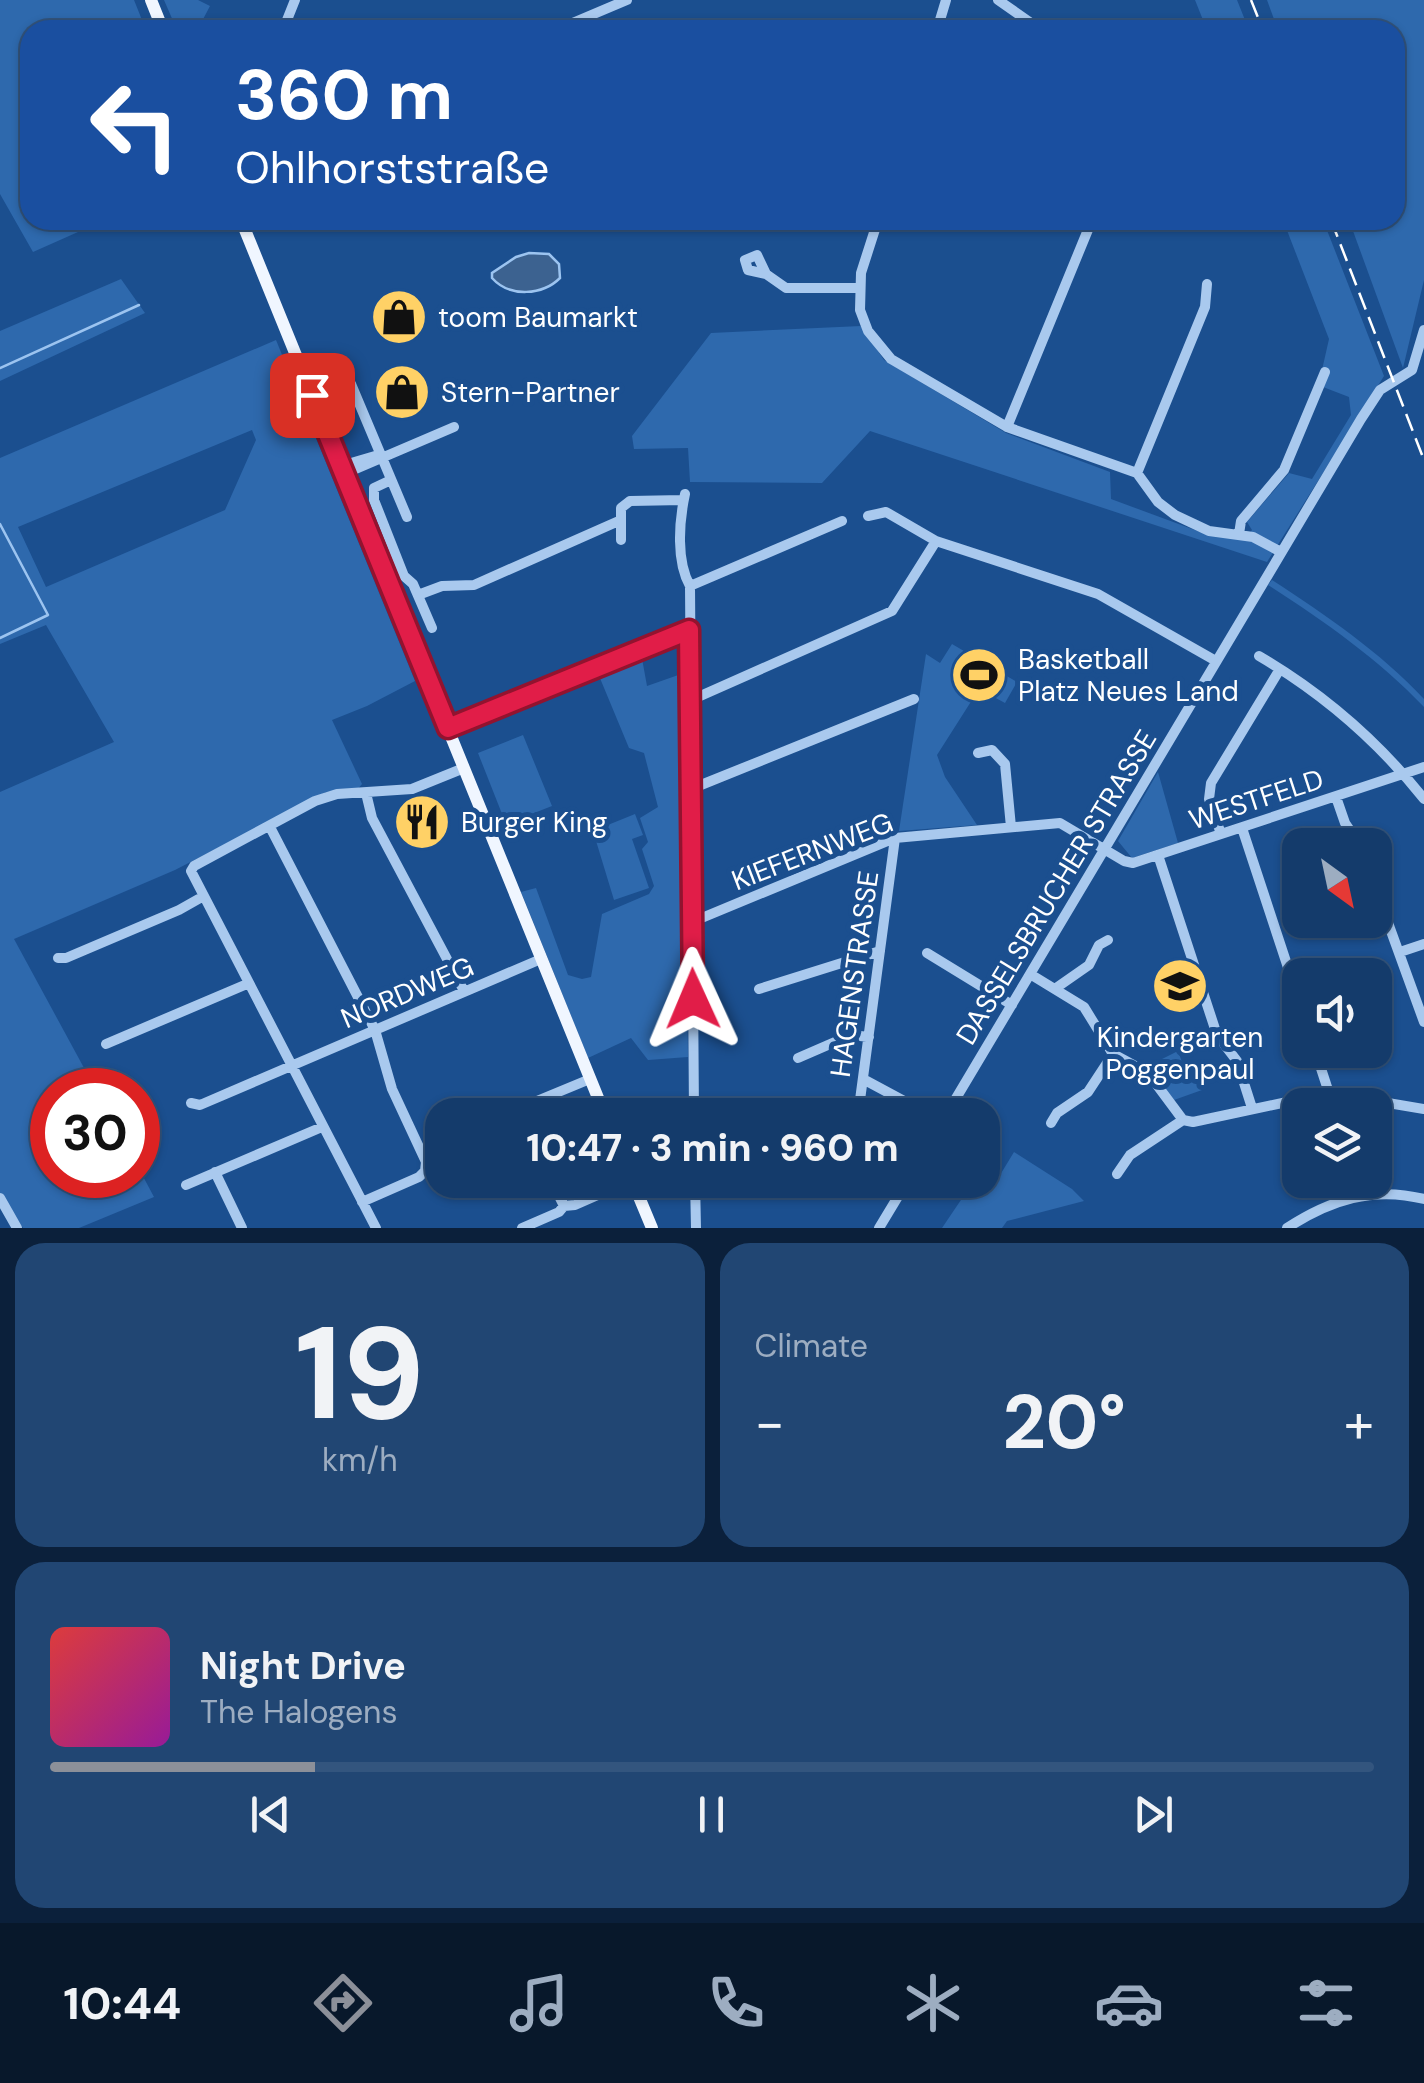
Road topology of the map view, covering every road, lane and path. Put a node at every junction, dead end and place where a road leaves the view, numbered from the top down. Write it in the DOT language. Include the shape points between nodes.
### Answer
graph roads {
  1 [pos="627,0"];
  2 [pos="998,0"];
  3 [pos="580,20"];
  4 [pos="1026,20"];
  5 [pos="245,230"];
  6 [pos="875,230"];
  7 [pos="1088,230"];
  8 [pos="766,274"];
  9 [pos="1206,284"];
  10 [pos="859,288"];
  11 [pos="1424,330"];
  12 [pos="1325,372"];
  13 [pos="351,384"];
  14 [pos="454,426"];
  15 [pos="1007,428"];
  16 [pos="381,456"];
  17 [pos="342,470"];
  18 [pos="1137,473"];
  19 [pos="391,480"];
  20 [pos="407,516"];
  21 [pos="868,516"];
  22 [pos="621,520"];
  23 [pos="842,520"];
  24 [pos="1239,534"];
  25 [pos="622,540"];
  26 [pos="936,541"];
  27 [pos="1281,552"];
  28 [pos="690,586"];
  29 [pos="418,595"];
  30 [pos="432,628"];
  31 [pos="689,630"];
  32 [pos="1259,656"];
  33 [pos="1216,662"];
  34 [pos="1280,668"];
  35 [pos="914,700"];
  36 [pos="689,701"];
  37 [pos="448,728"];
  38 [pos="978,753"];
  39 [pos="1424,767"];
  40 [pos="464,768"];
  41 [pos="1404,774"];
  42 [pos="691,789"];
  43 [pos="366,794"];
  44 [pos="1336,797"];
  45 [pos="1424,798"];
  46 [pos="270,827"];
  47 [pos="1011,827"];
  48 [pos="1242,828"];
  49 [pos="1348,828"];
  50 [pos="1221,834"];
  51 [pos="895,838"];
  52 [pos="1104,850"];
  53 [pos="1158,855"];
  54 [pos="202,897"];
  55 [pos="692,922"];
  56 [pos="1392,938"];
  57 [pos="1108,940"];
  58 [pos="1424,944"];
  59 [pos="880,951"];
  60 [pos="1400,952"];
  61 [pos="927,953"];
  62 [pos="58,958"];
  63 [pos="1285,958"];
  64 [pos="541,959"];
  65 [pos="1030,974"];
  66 [pos="247,984"];
  67 [pos="1056,988"];
  68 [pos="759,989"];
  69 [pos="464,992"];
  70 [pos="1012,1005"];
  71 [pos="1424,1022"];
  72 [pos="375,1030"];
  73 [pos="869,1037"];
  74 [pos="106,1044"];
  75 [pos="1113,1054"];
  76 [pos="798,1058"];
  77 [pos="291,1066"];
  78 [pos="590,1079"];
  79 [pos="864,1079"];
  80 [pos="544,1098"];
  81 [pos="598,1098"];
  82 [pos="694,1098"];
  83 [pos="861,1098"];
  84 [pos="899,1098"];
  85 [pos="956,1098"];
  86 [pos="1282,1102"];
  87 [pos="191,1103"];
  88 [pos="1392,1104"];
  89 [pos="1252,1108"];
  90 [pos="1424,1109"];
  91 [pos="1183,1120"];
  92 [pos="1051,1123"];
  93 [pos="322,1127"];
  94 [pos="215,1172"];
  95 [pos="1117,1174"];
  96 [pos="186,1185"];
  97 [pos="0,1198"];
  98 [pos="560,1198"];
  99 [pos="591,1198"];
  100 [pos="640,1198"];
  101 [pos="695,1198"];
  102 [pos="897,1198"];
  103 [pos="1424,1199"];
  104 [pos="362,1202"];
  105 [pos="564,1206"];
  106 [pos="17,1228"];
  107 [pos="242,1228"];
  108 [pos="376,1228"];
  109 [pos="522,1228"];
  110 [pos="652,1228"];
  111 [pos="696,1228"];
  112 [pos="878,1228"];
  113 [pos="1287,1228"];
  1 -- 3 [label="street"];
  2 -- 4 [label="street"];
  5 -- 17 [label="main road"];
  6 -- 10 [label="street"];
  7 -- 15 [label="street"];
  8 -- 10 [label="street" via="786,288"];
  9 -- 18 [label="street" via="1205,307"];
  10 -- 15 [label="street" via="860,310 880,349"];
  11 -- 27 [label="street, DASSELSBRUCHER STRASSE" via="1412,370 1380,390"];
  12 -- 24 [label="street" via="1284,470 1241,521"];
  13 -- 16 [label="street"];
  14 -- 16 [label="street"];
  15 -- 18 [label="street"];
  16 -- 17 [label="street"];
  16 -- 19 [label="street"];
  17 -- 37 [label="main road"];
  18 -- 24 [label="street" via="1171,513 1209,530"];
  19 -- 20 [label="street"];
  19 -- 29 [label="street" via="372,494"];
  21 -- 26 [label="street" via="886,512"];
  22 -- 25 [label="street"];
  22 -- 28 [label="street" via="621,508 630,501 684,497 682,571"];
  22 -- 29 [label="street" via="474,585"];
  23 -- 28 [label="street"];
  24 -- 27 [label="street"];
  26 -- 33 [label="street" via="1098,594"];
  26 -- 36 [label="street" via="892,611"];
  27 -- 33 [label="street, DASSELSBRUCHER STRASSE"];
  28 -- 31 [label="street"];
  29 -- 30 [label="street"];
  31 -- 36 [label="street"];
  31 -- 37 [label="street"];
  32 -- 34 [label="street"];
  33 -- 52 [label="street, DASSELSBRUCHER STRASSE"];
  34 -- 41 [label="street"];
  34 -- 50 [label="street" via="1212,783 1209,800"];
  35 -- 42 [label="street"];
  36 -- 42 [label="street"];
  37 -- 40 [label="main road"];
  38 -- 47 [label="street" via="992,750 1005,764"];
  39 -- 41 [label="street, WESTFELD"];
  40 -- 43 [label="street" via="412,789"];
  40 -- 64 [label="main road"];
  41 -- 44 [label="street, WESTFELD"];
  41 -- 45 [label="street"];
  42 -- 55 [label="street"];
  43 -- 46 [label="street" via="315,801"];
  43 -- 69 [label="street" via="372,818"];
  44 -- 48 [label="street, WESTFELD"];
  44 -- 49 [label="street"];
  46 -- 54 [label="street" via="194,866 190,871"];
  46 -- 72 [label="street"];
  47 -- 51 [label="street, KIEFERNWEG"];
  47 -- 52 [label="street, KIEFERNWEG" via="1060,823"];
  48 -- 50 [label="street, WESTFELD"];
  48 -- 63 [label="street"];
  50 -- 53 [label="street, WESTFELD"];
  51 -- 55 [label="street, KIEFERNWEG"];
  51 -- 59 [label="street, HAGENSTRASSE"];
  52 -- 53 [label="street, WESTFELD" via="1133,863"];
  52 -- 65 [label="street, DASSELSBRUCHER STRASSE"];
  53 -- 89 [label="street" via="1217,1035 1237,1061"];
  54 -- 62 [label="street"];
  54 -- 66 [label="street"];
  55 -- 82 [label="street"];
  56 -- 60 [label="street"];
  57 -- 67 [label="street" via="1088,966"];
  58 -- 60 [label="street"];
  59 -- 68 [label="street"];
  59 -- 73 [label="street, HAGENSTRASSE"];
  60 -- 71 [label="street"];
  61 -- 70 [label="street"];
  64 -- 69 [label="street, NORDWEG"];
  64 -- 78 [label="main road"];
  65 -- 67 [label="street"];
  65 -- 70 [label="street, DASSELSBRUCHER STRASSE"];
  66 -- 74 [label="street"];
  66 -- 77 [label="street"];
  67 -- 75 [label="street" via="1084,1007"];
  69 -- 72 [label="street, NORDWEG"];
  70 -- 85 [label="street, DASSELSBRUCHER STRASSE"];
  72 -- 77 [label="street, NORDWEG"];
  72 -- 104 [label="street" via="426,1171"];
  73 -- 76 [label="street" via="851,1035"];
  73 -- 79 [label="street, HAGENSTRASSE"];
  75 -- 91 [label="street" via="1148,1073"];
  75 -- 92 [label="street" via="1088,1092"];
  77 -- 87 [label="street, NORDWEG"];
  77 -- 93 [label="street"];
  78 -- 80 [label="street"];
  78 -- 81 [label="main road"];
  79 -- 83 [label="street, HAGENSTRASSE"];
  79 -- 84 [label="street"];
  86 -- 89 [label="street"];
  88 -- 90 [label="street"];
  89 -- 91 [label="street"];
  91 -- 95 [label="street" via="1130,1155"];
  93 -- 94 [label="street"];
  93 -- 104 [label="street"];
  94 -- 96 [label="street"];
  94 -- 107 [label="street"];
  97 -- 106 [label="street"];
  98 -- 105 [label="street"];
  99 -- 105 [label="street"];
  100 -- 110 [label="main road"];
  101 -- 111 [label="street"];
  102 -- 112 [label="street"];
  103 -- 113 [label="street" via="1361,1194"];
  104 -- 108 [label="street"];
  105 -- 109 [label="street"];
}
